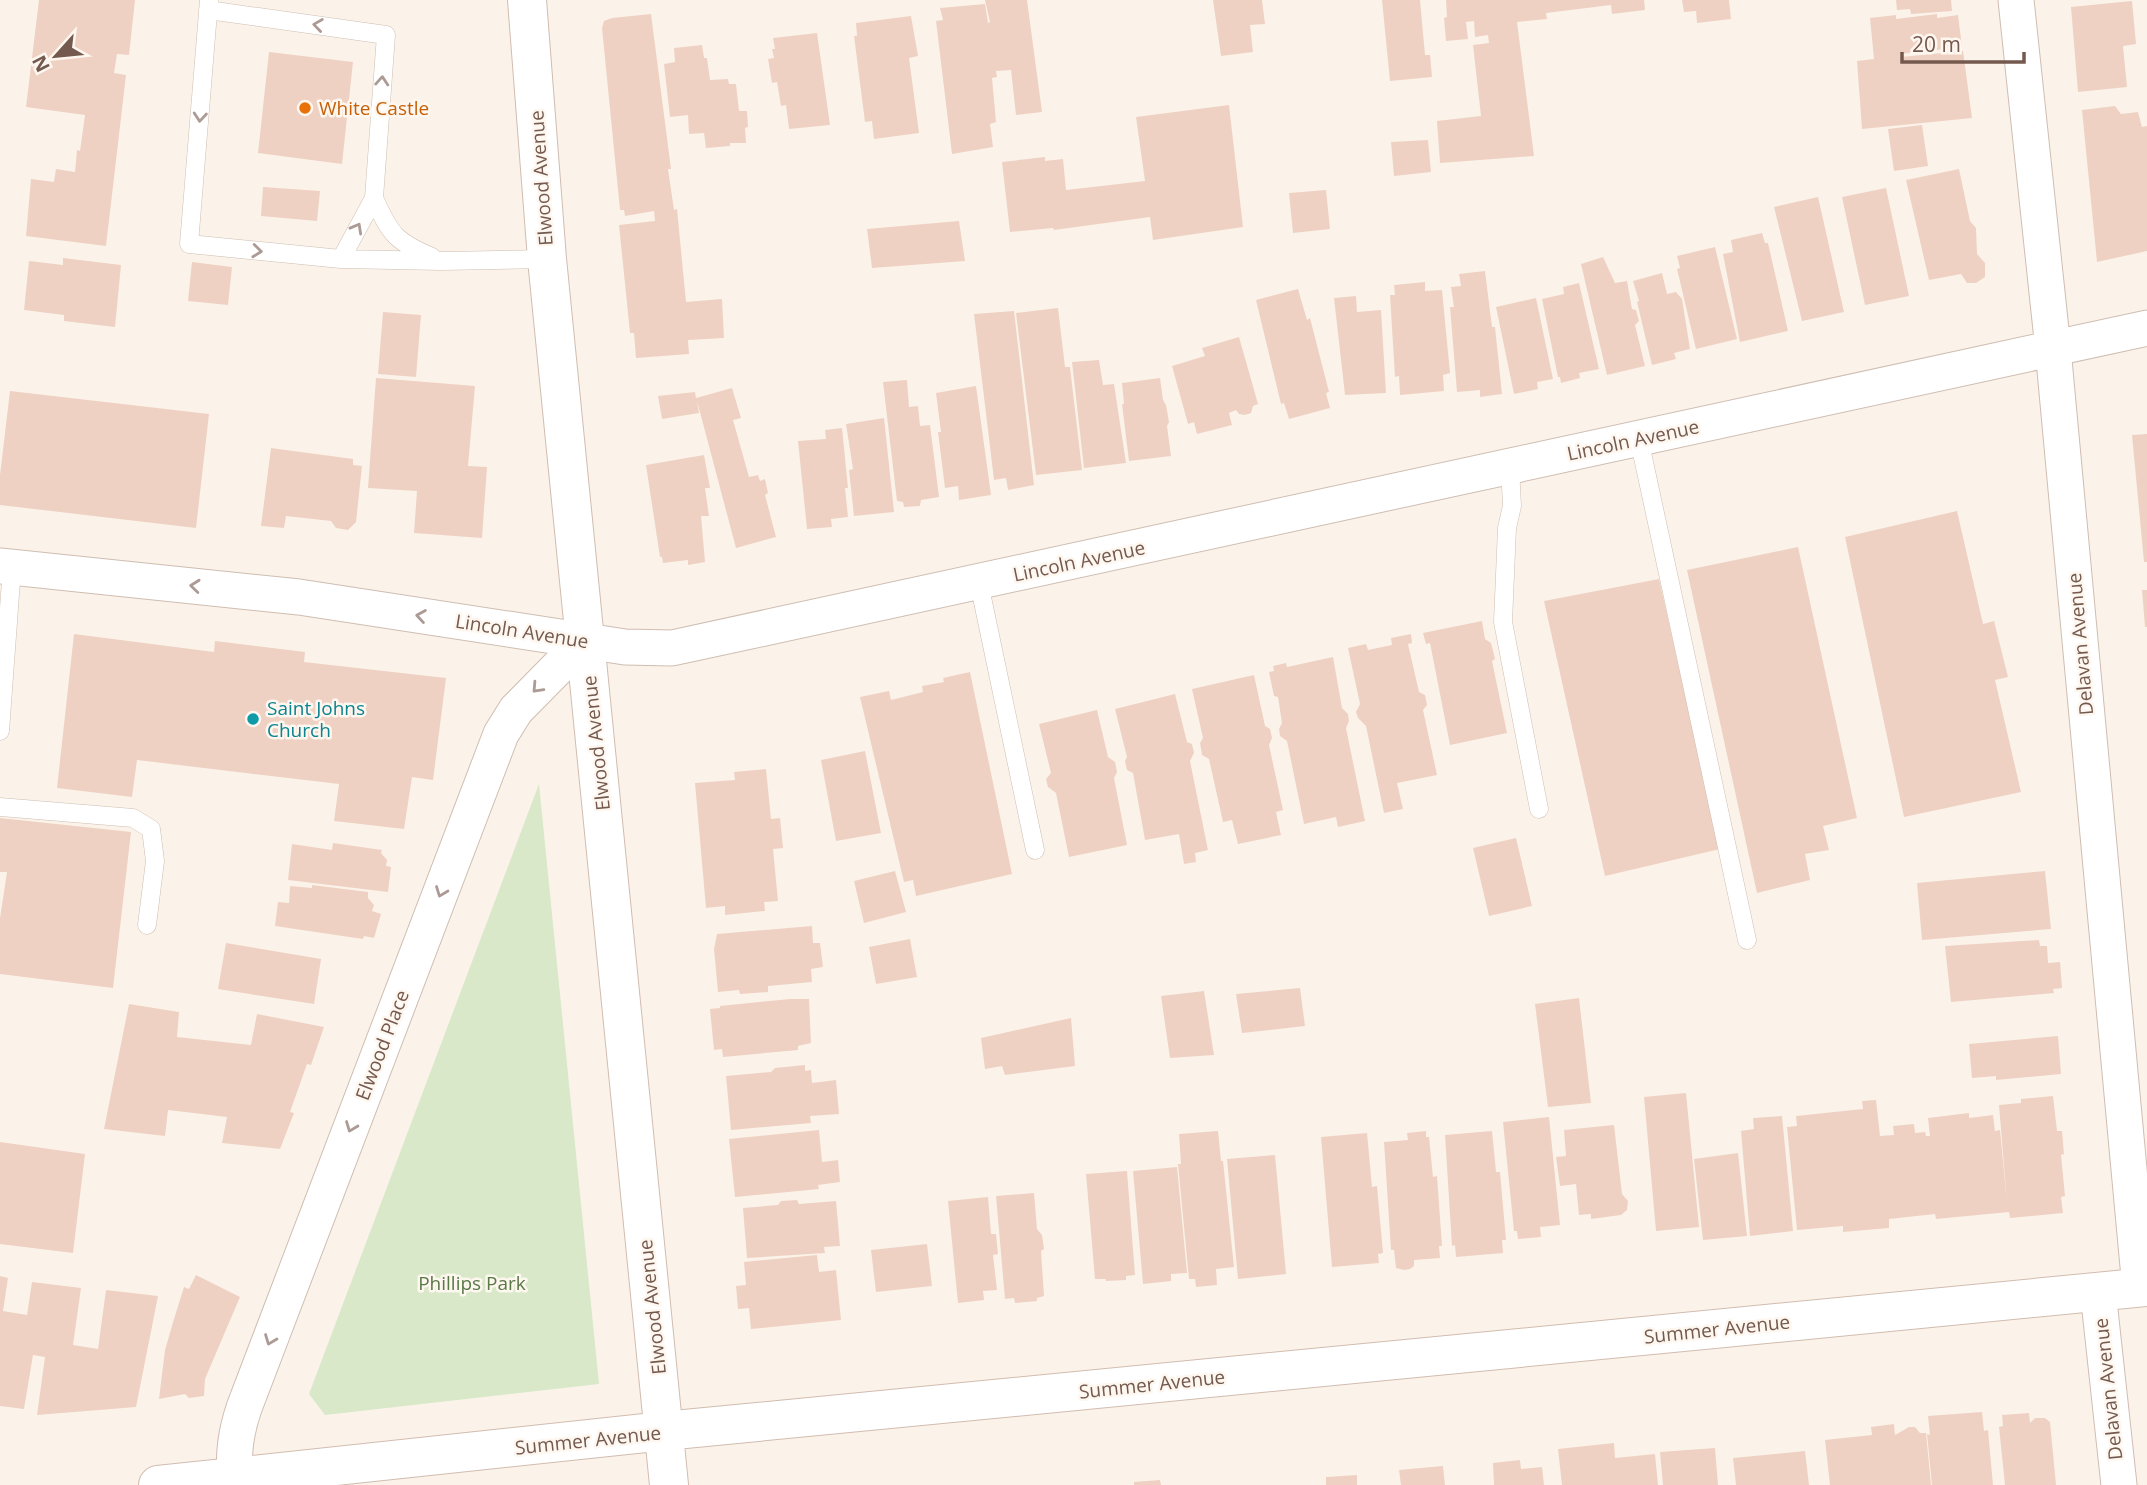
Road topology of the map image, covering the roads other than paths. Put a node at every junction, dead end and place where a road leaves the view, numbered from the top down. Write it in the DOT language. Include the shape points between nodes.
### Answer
graph roads {
  1 [pos="527,0"];
  2 [pos="2016,0"];
  3 [pos="209,5"];
  4 [pos="374,198"];
  5 [pos="341,259"];
  6 [pos="547,259"];
  7 [pos="442,261"];
  8 [pos="2147,328"];
  9 [pos="2053,349"];
  10 [pos="1639,439"];
  11 [pos="1510,467"];
  12 [pos="6,566"];
  13 [pos="979,583"];
  14 [pos="585,640"];
  15 [pos="0,730"];
  16 [pos="0,807"];
  17 [pos="1539,809"];
  18 [pos="1035,850"];
  19 [pos="147,925"];
  20 [pos="1746,940"];
  21 [pos="2143,1288"];
  22 [pos="2098,1292"];
  23 [pos="664,1432"];
  24 [pos="212,1481"];
  25 [pos="158,1485"];
  26 [pos="669,1485"];
  27 [pos="2119,1485"];
  1 -- 6 [label="street, Elwood Avenue"];
  2 -- 9 [label="street, Delavan Avenue"];
  4 -- 3 [label="lane, one-way" via="386,35"];
  3 -- 5 [label="lane, one-way" via="189,244"];
  5 -- 4 [label="lane, one-way"];
  4 -- 7 [label="lane" via="386,224 406,246"];
  5 -- 7 [label="lane"];
  6 -- 7 [label="lane"];
  6 -- 14 [label="street, Elwood Avenue"];
  8 -- 9 [label="street, Lincoln Avenue"];
  9 -- 10 [label="street, Lincoln Avenue"];
  9 -- 21 [label="street, Delavan Avenue"];
  10 -- 11 [label="street, Lincoln Avenue"];
  10 -- 20 [label="lane"];
  11 -- 13 [label="street, Lincoln Avenue"];
  11 -- 17 [label="lane" via="1513,506 1507,528 1503,622"];
  14 -- 12 [label="street, Lincoln Avenue, one-way" via="299,597"];
  12 -- 15 [label="lane"];
  13 -- 14 [label="street, Lincoln Avenue" via="672,648"];
  13 -- 18 [label="lane"];
  14 -- 23 [label="street, Elwood Avenue"];
  14 -- 24 [label="street, Elwood Place, one-way" via="516,710 501,734 244,1408 233,1452"];
  16 -- 19 [label="lane" via="133,818 151,829 155,861"];
  21 -- 22 [label="street, Summer Avenue"];
  22 -- 23 [label="street, Summer Avenue"];
  22 -- 27 [label="street, Delavan Avenue"];
  23 -- 24 [label="street, Summer Avenue"];
  23 -- 26 [label="street, Elwood Avenue"];
  24 -- 25 [label="street, Summer Avenue"];
}
